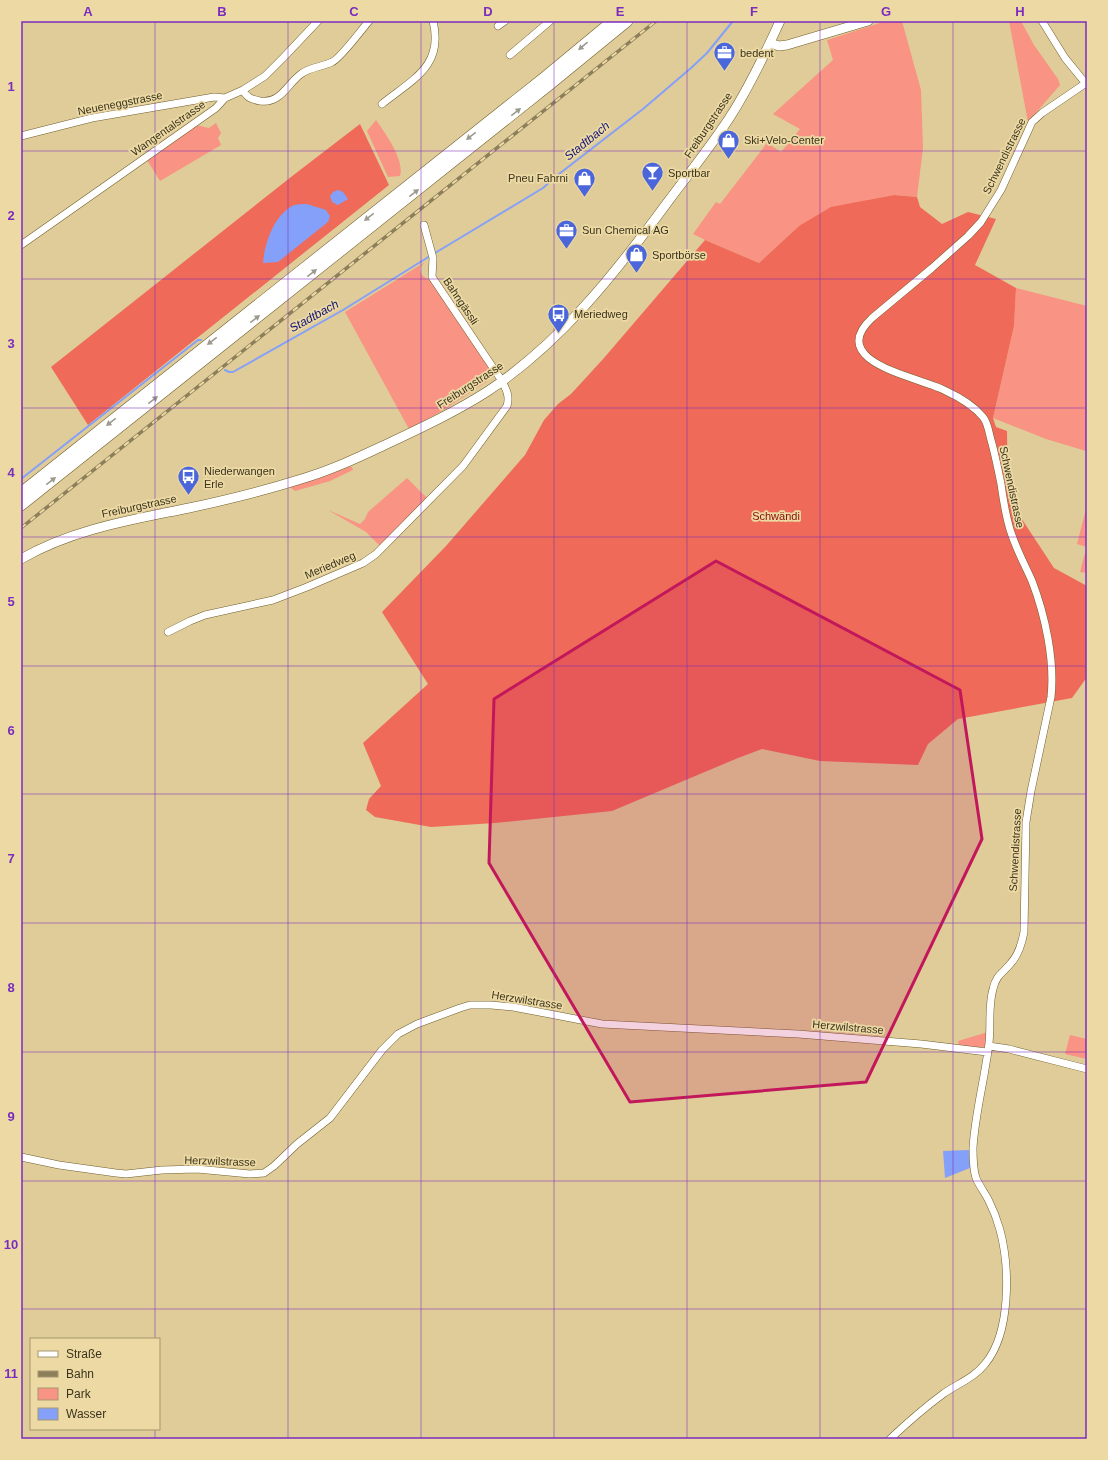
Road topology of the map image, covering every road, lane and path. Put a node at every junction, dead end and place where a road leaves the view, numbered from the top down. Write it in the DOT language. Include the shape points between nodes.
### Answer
graph roads {
  1 [pos="318,21"];
  2 [pos="369,21"];
  3 [pos="433,21"];
  4 [pos="505,21"];
  5 [pos="613,21"];
  6 [pos="627,21"];
  7 [pos="780,21"];
  8 [pos="868,21"];
  9 [pos="1042,21"];
  10 [pos="547,22"];
  11 [pos="498,26"];
  12 [pos="770,44"];
  13 [pos="510,55"];
  14 [pos="1086,84"];
  15 [pos="243,90"];
  16 [pos="225,98"];
  17 [pos="382,104"];
  18 [pos="21,136"];
  19 [pos="424,225"];
  20 [pos="21,245"];
  21 [pos="502,381"];
  22 [pos="21,493"];
  23 [pos="21,505"];
  24 [pos="21,559"];
  25 [pos="168,632"];
  26 [pos="988,1049"];
  27 [pos="1087,1069"];
  28 [pos="21,1157"];
  29 [pos="890,1439"];
  1 -- 15 [label="street, Wangentalstrasse" via="264,76"];
  2 -- 15 [label="street" via="334,62 300,74 276,99 268,102 249,98"];
  3 -- 17 [label="street" via="436,43 429,63 420,74"];
  4 -- 11 [label="street"];
  5 -- 22 [label="highway, one-way"];
  23 -- 6 [label="highway, one-way"];
  7 -- 12 [label="main road, Freiburgstrasse"];
  8 -- 12 [label="main road" via="787,45"];
  9 -- 14 [label="street" via="1065,58"];
  10 -- 13 [label="street"];
  12 -- 21 [label="main road, Freiburgstrasse" via="730,117 623,262 565,328"];
  14 -- 26 [label="street, Schwendistrasse" via="1036,118 1001,190 980,222 968,236 867,322 858,338 861,351 871,361 946,390 970,405 985,420 1009,526 1040,602 1048,640 1051,690 1026,822 1024,932 1018,952 1011,964 997,978 993,989"];
  15 -- 16 [label="street, Wangentalstrasse"];
  16 -- 18 [label="street, Neueneggstrasse" via="214,97 118,113"];
  16 -- 20 [label="street, Wangentalstrasse" via="216,108"];
  19 -- 21 [label="street, Bahngässli" via="433,258 432,277"];
  21 -- 24 [label="main road, Freiburgstrasse" via="432,423 363,456 322,472 249,494 96,528 54,543"];
  21 -- 25 [label="street, Meriedweg" via="508,395 507,406 472,454 371,557 340,574 280,597 211,613 190,620"];
  26 -- 27 [label="street, Herzwilstrasse" via="1009,1049"];
  26 -- 28 [label="street, Herzwilstrasse" via="798,1034 602,1024 513,1007 470,1005 417,1024 398,1034 382,1050 330,1118 264,1172 250,1174 197,1169 126,1174"];
  26 -- 29 [label="street, Schwendistrasse" via="977,1114 973,1160 977,1179 998,1221 1004,1249 1006,1282 1000,1335 993,1353 984,1365 925,1407"];
}
